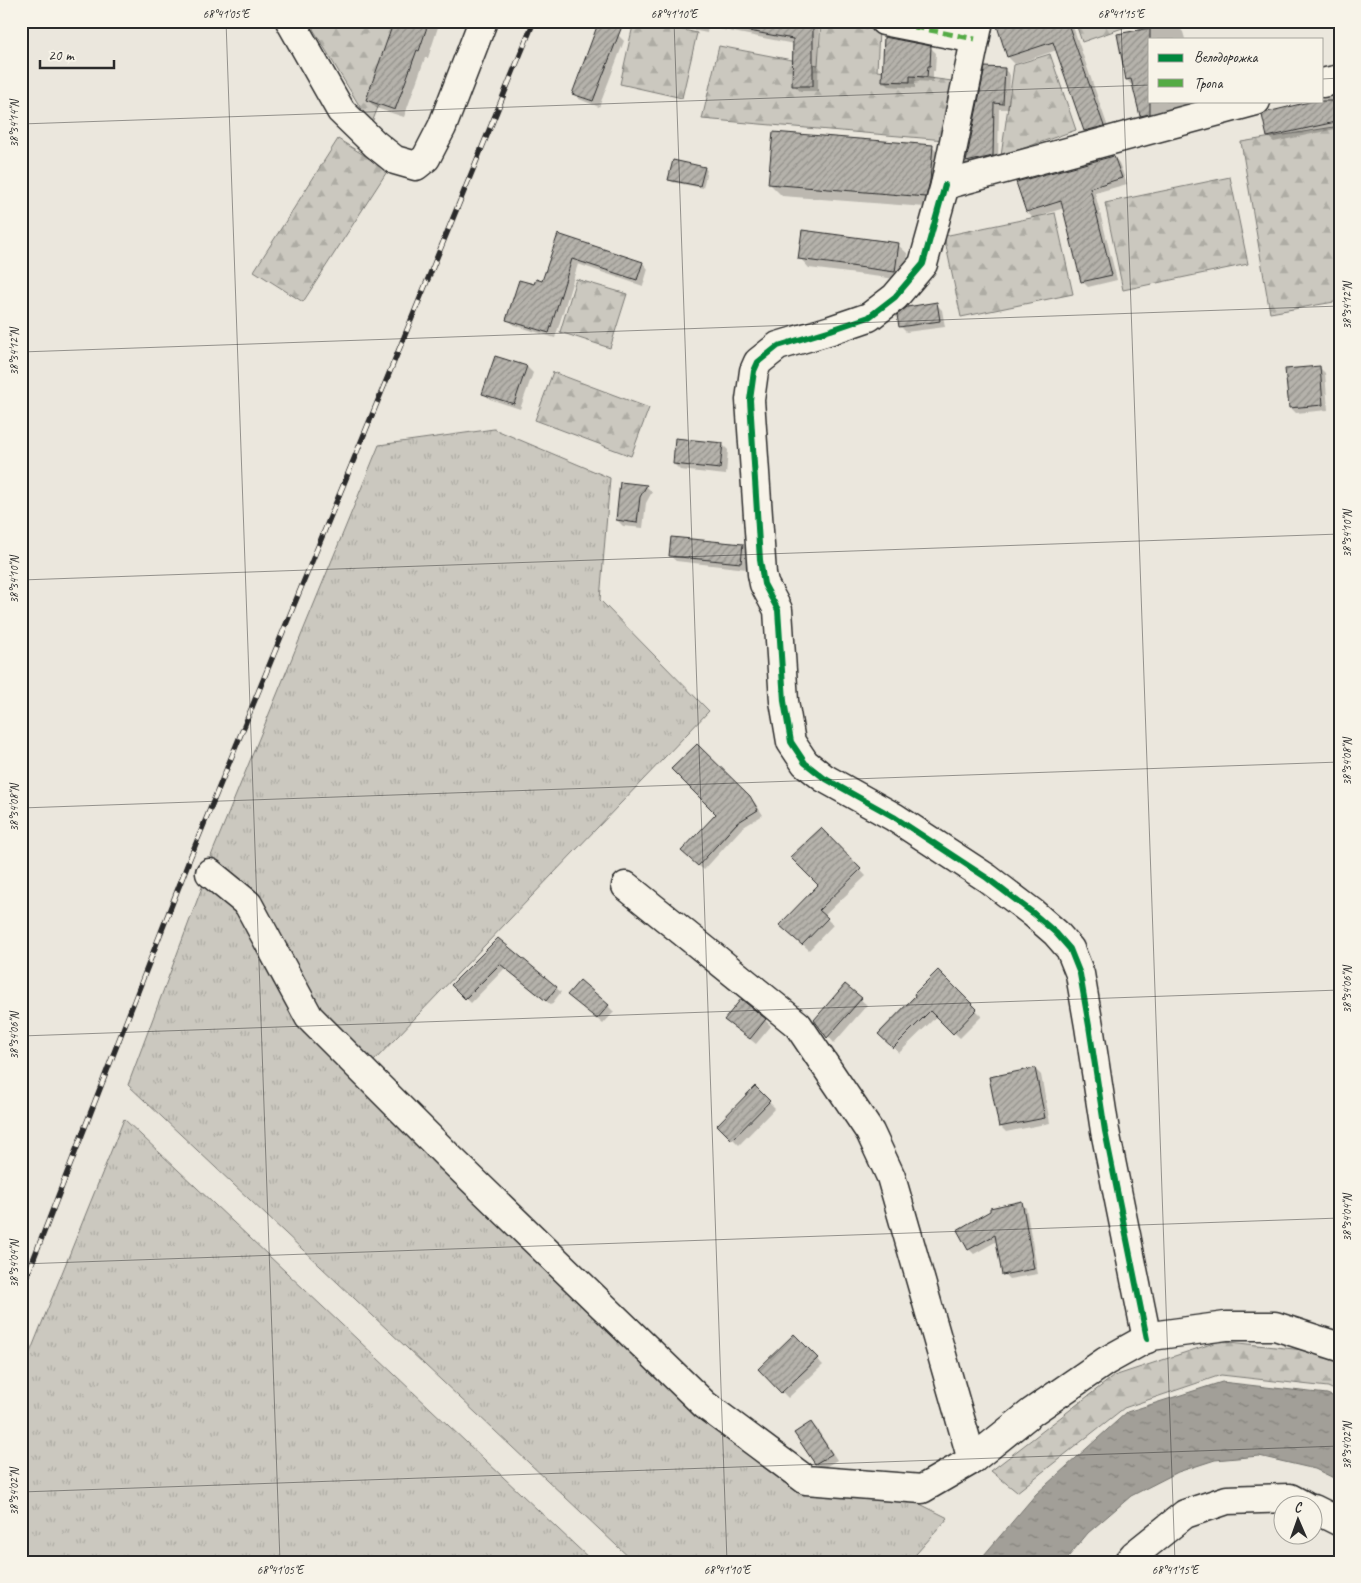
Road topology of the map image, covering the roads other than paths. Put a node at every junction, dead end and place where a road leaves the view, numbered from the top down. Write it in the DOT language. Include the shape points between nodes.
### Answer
graph roads {
  1 [pos="290,21"];
  2 [pos="483,21"];
  3 [pos="884,21"];
  4 [pos="977,30"];
  5 [pos="1340,78"];
  6 [pos="1324,82"];
  7 [pos="1252,102"];
  8 [pos="945,185"];
  9 [pos="210,873"];
  10 [pos="626,886"];
  11 [pos="1147,1339"];
  12 [pos="1340,1347"];
  13 [pos="972,1460"];
  14 [pos="1274,1499"];
  15 [pos="1324,1515"];
  16 [pos="1340,1522"];
  17 [pos="1128,1562"];
  1 -- 2 [label="street" via="341,111 395,160 416,166 426,158 442,127"];
  3 -- 4 [label="street"];
  4 -- 8 [label="street"];
  5 -- 6 [label="street"];
  7 -- 8 [label="street"];
  8 -- 11 [label="street" via="923,264 895,297 869,317 778,346 758,362 754,371 750,400 760,560 764,584 778,610 784,700 791,742 805,763 824,778 894,817 987,878 1033,913 1070,949 1080,974 1105,1131"];
  9 -- 13 [label="street" via="248,904 309,1017 705,1405 806,1480 922,1489"];
  10 -- 13 [label="street" via="798,1025 870,1132 891,1176"];
  11 -- 12 [label="street" via="1226,1326 1275,1326"];
  11 -- 13 [label="street" via="1106,1361 1032,1412"];
  14 -- 17 [label="street" via="1227,1500 1185,1514"];
  15 -- 16 [label="street"];
}
